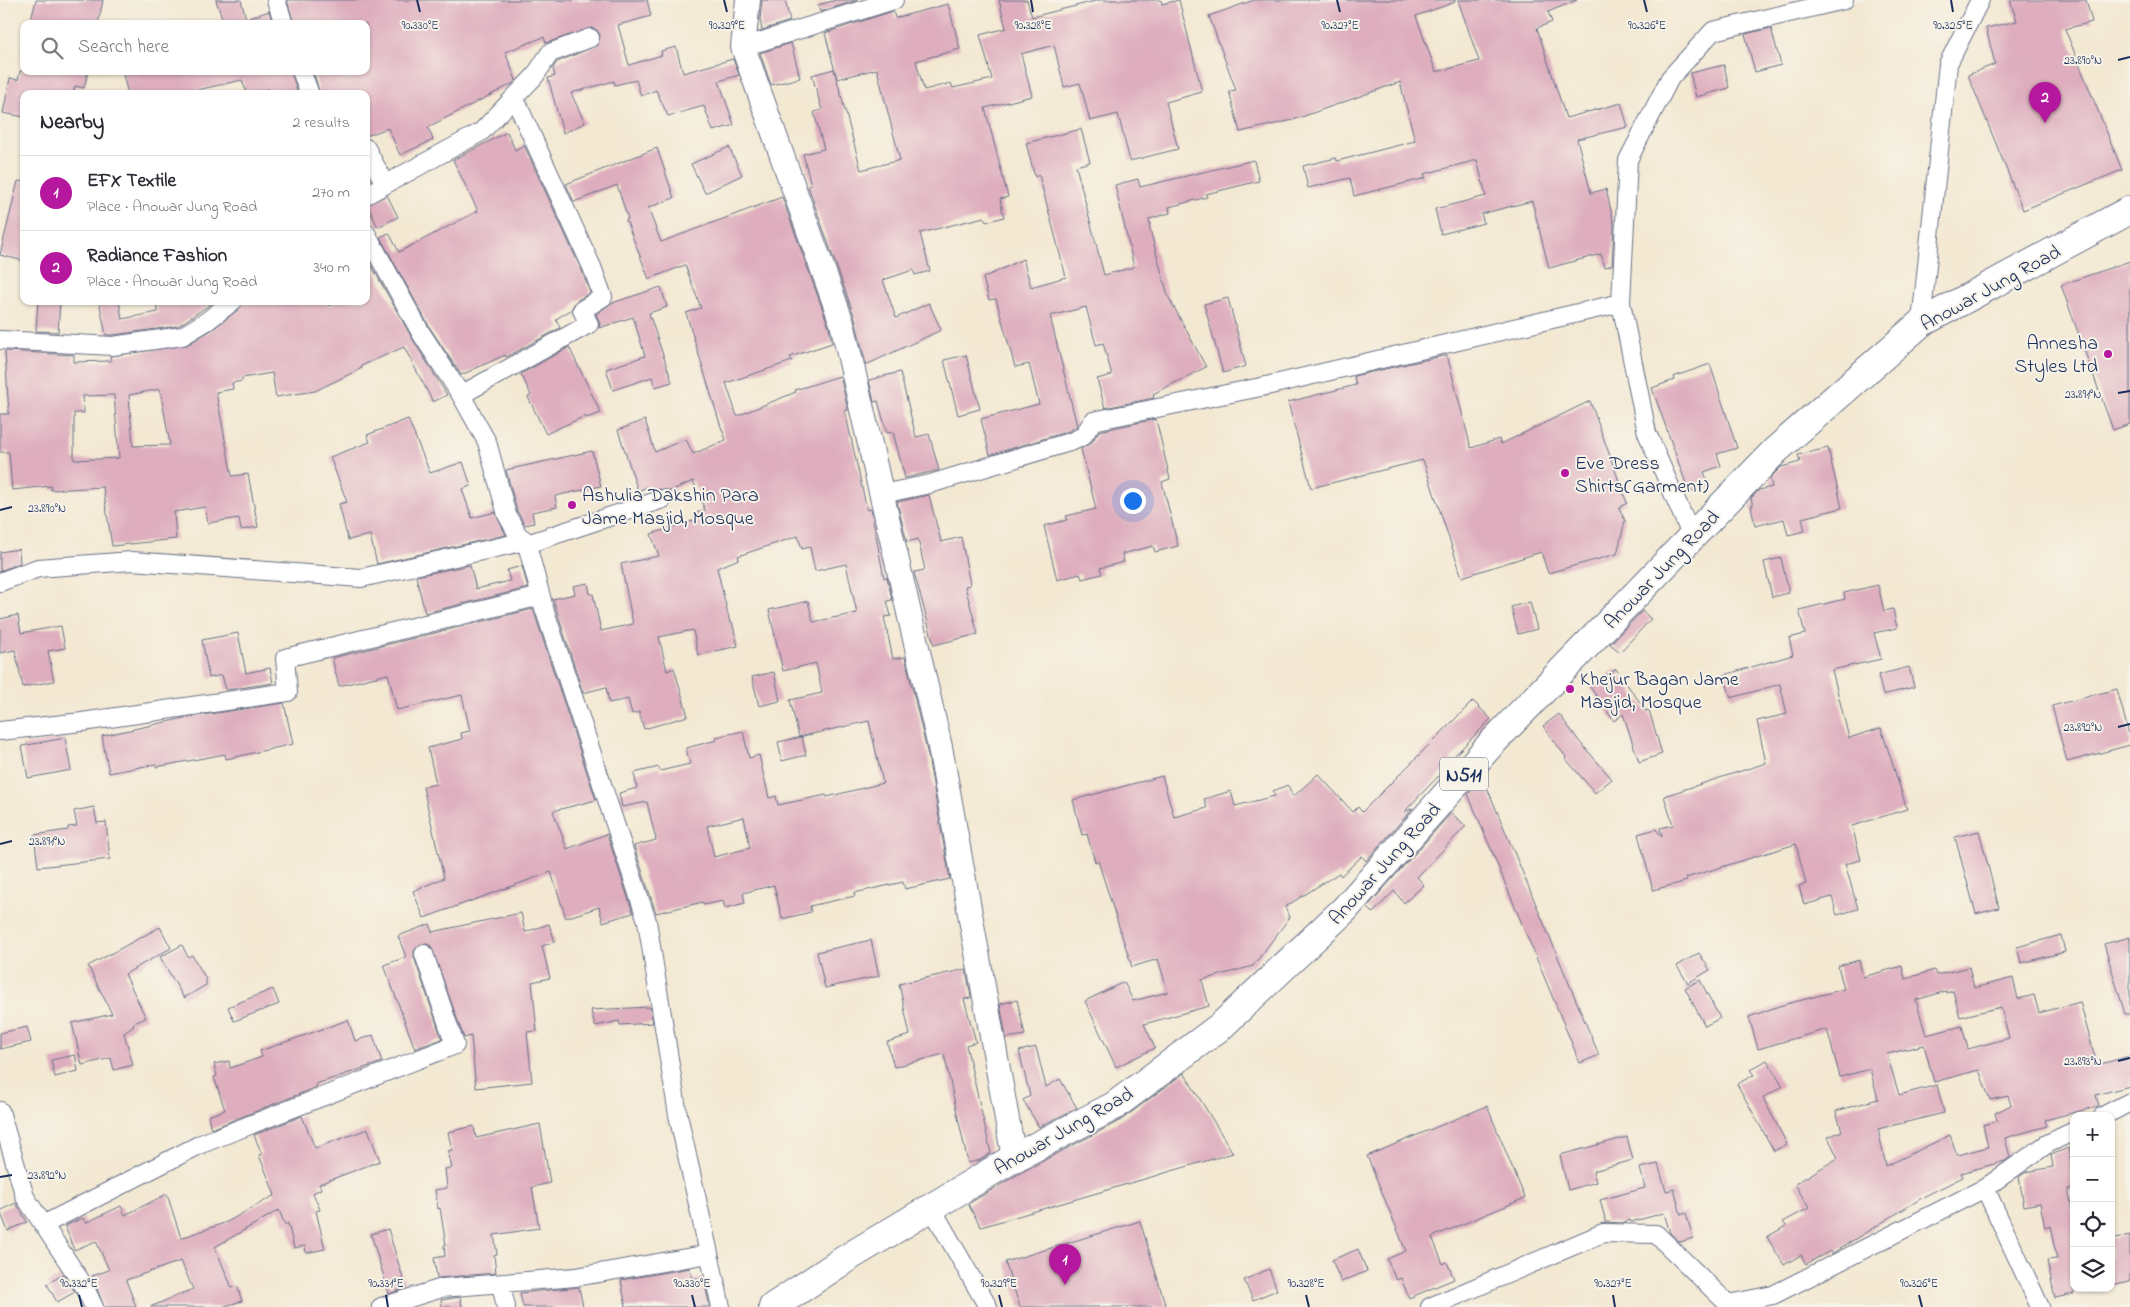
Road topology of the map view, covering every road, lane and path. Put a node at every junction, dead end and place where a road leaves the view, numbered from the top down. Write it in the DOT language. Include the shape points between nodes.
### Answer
graph roads {
  1 [pos="276,0"];
  2 [pos="748,0"];
  3 [pos="894,0"];
  4 [pos="1844,0"];
  5 [pos="1980,0"];
  6 [pos="283,20"];
  7 [pos="590,38"];
  8 [pos="743,47"];
  9 [pos="303,75"];
  10 [pos="308,90"];
  11 [pos="514,97"];
  12 [pos="370,156"];
  13 [pos="385,184"];
  14 [pos="370,192"];
  15 [pos="2130,210"];
  16 [pos="370,240"];
  17 [pos="1621,303"];
  18 [pos="228,305"];
  19 [pos="1921,323"];
  20 [pos="0,340"];
  21 [pos="461,395"];
  22 [pos="882,494"];
  23 [pos="663,499"];
  24 [pos="1692,537"];
  25 [pos="526,542"];
  26 [pos="0,582"];
  27 [pos="541,596"];
  28 [pos="0,731"];
  29 [pos="424,954"];
  30 [pos="2130,1102"];
  31 [pos="0,1111"];
  32 [pos="2111,1112"];
  33 [pos="2070,1132"];
  34 [pos="1014,1158"];
  35 [pos="1985,1188"];
  36 [pos="930,1207"];
  37 [pos="43,1225"];
  38 [pos="709,1254"];
  39 [pos="501,1284"];
  40 [pos="94,1307"];
  41 [pos="381,1307"];
  42 [pos="506,1307"];
  43 [pos="721,1307"];
  44 [pos="773,1307"];
  45 [pos="988,1307"];
  46 [pos="1430,1307"];
  47 [pos="2040,1307"];
  1 -- 6 [label="street"];
  2 -- 8 [label="street"];
  3 -- 8 [label="street"];
  4 -- 17 [label="street" via="1713,31 1670,78 1628,160"];
  5 -- 19 [label="street" via="1948,64"];
  7 -- 11 [label="street" via="550,54"];
  8 -- 22 [label="street" via="842,323"];
  9 -- 10 [label="street"];
  11 -- 13 [label="street" via="480,132"];
  11 -- 21 [label="street" via="603,297 582,310 589,324"];
  12 -- 13 [label="street"];
  13 -- 14 [label="street"];
  15 -- 19 [label="highway, Anowar Jung Road / N511"];
  16 -- 21 [label="street" via="421,333"];
  17 -- 22 [label="street" via="1266,386 1093,421 1083,436 1073,441 930,484"];
  17 -- 24 [label="street" via="1647,433"];
  18 -- 20 [label="street" via="182,336 113,346"];
  19 -- 24 [label="highway, Anowar Jung Road / N511" via="1776,450"];
  21 -- 25 [label="street" via="487,442 507,515 518,535"];
  22 -- 34 [label="street" via="940,747"];
  23 -- 25 [label="street"];
  24 -- 34 [label="highway, Anowar Jung Road / N511" via="1491,744 1345,909 1221,1026 1114,1106"];
  25 -- 26 [label="street" via="361,578 132,561 38,568"];
  25 -- 27 [label="street"];
  27 -- 28 [label="street" via="285,658 288,692"];
  27 -- 38 [label="street" via="647,920 678,1115"];
  29 -- 37 [label="street" via="455,1045 201,1144"];
  30 -- 32 [label="street"];
  31 -- 37 [label="street" via="25,1198"];
  33 -- 35 [label="street" via="2047,1144"];
  34 -- 36 [label="highway, Anowar Jung Road / N511"];
  35 -- 46 [label="street" via="1773,1295 1728,1304 1656,1234 1603,1233"];
  35 -- 47 [label="street"];
  36 -- 44 [label="highway, Anowar Jung Road / N511"];
  36 -- 45 [label="street"];
  37 -- 40 [label="street" via="84,1286"];
  38 -- 39 [label="street" via="576,1277"];
  38 -- 43 [label="street"];
  39 -- 41 [label="street" via="442,1288"];
  39 -- 42 [label="street"];
}
